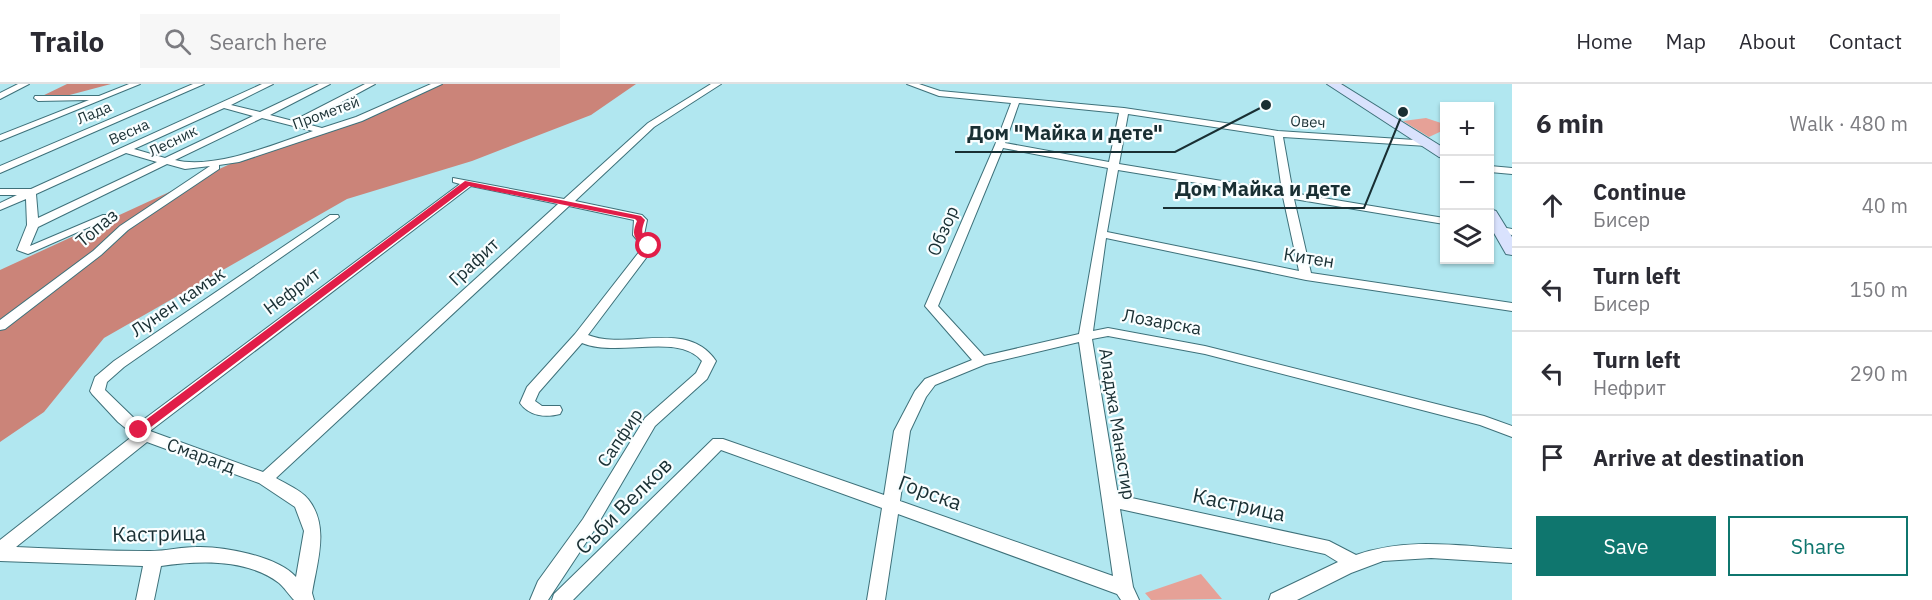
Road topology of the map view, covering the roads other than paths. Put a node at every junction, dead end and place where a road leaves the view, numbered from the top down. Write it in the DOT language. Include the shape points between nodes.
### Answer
graph roads {
  1 [pos="25,84"];
  2 [pos="136,84"];
  3 [pos="200,84"];
  4 [pos="269,84"];
  5 [pos="326,84"];
  6 [pos="371,84"];
  7 [pos="438,84"];
  8 [pos="717,84"];
  9 [pos="911,84"];
  10 [pos="1333,84"];
  11 [pos="0,96"];
  12 [pos="106,96"];
  13 [pos="38,98"];
  14 [pos="1017,101"];
  15 [pos="223,105"];
  16 [pos="1124,111"];
  17 [pos="260,115"];
  18 [pos="294,124"];
  19 [pos="322,131"];
  20 [pos="1278,134"];
  21 [pos="0,138"];
  22 [pos="1427,143"];
  23 [pos="1000,145"];
  24 [pos="125,150"];
  25 [pos="1440,151"];
  26 [pos="168,160"];
  27 [pos="221,163"];
  28 [pos="1113,166"];
  29 [pos="1494,169"];
  30 [pos="0,170"];
  31 [pos="1512,171"];
  32 [pos="0,192"];
  33 [pos="31,192"];
  34 [pos="1288,196"];
  35 [pos="566,202"];
  36 [pos="0,207"];
  37 [pos="107,217"];
  38 [pos="334,217"];
  39 [pos="1440,220"];
  40 [pos="33,225"];
  41 [pos="1500,230"];
  42 [pos="1101,234"];
  43 [pos="1512,250"];
  44 [pos="1306,276"];
  45 [pos="1512,307"];
  46 [pos="0,326"];
  47 [pos="580,337"];
  48 [pos="1085,337"];
  49 [pos="981,362"];
  50 [pos="555,410"];
  51 [pos="1512,432"];
  52 [pos="142,433"];
  53 [pos="718,443"];
  54 [pos="265,479"];
  55 [pos="1111,500"];
  56 [pos="891,503"];
  57 [pos="0,552"];
  58 [pos="1512,555"];
  59 [pos="153,559"];
  60 [pos="1354,563"];
  61 [pos="1127,594"];
  62 [pos="304,598"];
  63 [pos="145,600"];
  64 [pos="539,600"];
  65 [pos="561,600"];
  66 [pos="876,600"];
  67 [pos="1278,600"];
  1 -- 11 [label="street"];
  2 -- 12 [label="street"];
  3 -- 30 [label="street, Лада"];
  4 -- 15 [label="street, Весна"];
  5 -- 17 [label="street, Лесник"];
  6 -- 18 [label="street"];
  7 -- 19 [label="street, Прометей"];
  8 -- 35 [label="street, Графит" via="651,125"];
  9 -- 14 [label="street, Овеч" via="939,93"];
  10 -- 22 [label="street"];
  12 -- 13 [label="street"];
  12 -- 21 [label="street"];
  14 -- 16 [label="street, Овеч"];
  14 -- 23 [label="street, Обзор"];
  15 -- 17 [label="street"];
  15 -- 24 [label="street, Весна"];
  16 -- 20 [label="street, Овеч"];
  16 -- 28 [label="street, Аладжа Манастир"];
  17 -- 18 [label="street"];
  17 -- 26 [label="street, Лесник"];
  18 -- 19 [label="street"];
  19 -- 27 [label="street, Прометей"];
  20 -- 22 [label="street, Овеч"];
  20 -- 34 [label="street"];
  22 -- 25 [label="street"];
  23 -- 28 [label="street"];
  23 -- 49 [label="street, Обзор" via="931,306"];
  24 -- 26 [label="street"];
  24 -- 33 [label="street, Весна"];
  26 -- 27 [label="street" via="185,166"];
  26 -- 40 [label="street, Лесник"];
  27 -- 46 [label="street, Топаз" via="124,228"];
  28 -- 34 [label="street"];
  28 -- 42 [label="street, Аладжа Манастир"];
  29 -- 31 [label="street"];
  32 -- 33 [label="street"];
  33 -- 36 [label="street, Весна"];
  33 -- 40 [label="street"];
  34 -- 39 [label="street"];
  34 -- 44 [label="street"];
  35 -- 47 [label="street" via="638,217 641,220 636,231 649,246"];
  35 -- 52 [label="street, Нефрит" via="462,182"];
  35 -- 54 [label="street, Графит"];
  37 -- 40 [label="street" via="28,252 23,250"];
  38 -- 52 [label="street, Лунен камък" via="100,380 97,391"];
  41 -- 43 [label="street"];
  42 -- 44 [label="street, Китен"];
  42 -- 48 [label="street, Аладжа Манастир"];
  44 -- 45 [label="street, Китен"];
  47 -- 50 [label="street" via="532,390 527,403 540,411"];
  47 -- 64 [label="street, Сапфир" via="598,344 675,343 699,350 710,361 702,376 650,422"];
  48 -- 49 [label="street, Лозарска"];
  48 -- 51 [label="street, Лозарска" via="1108,332 1205,350 1484,421"];
  48 -- 55 [label="street, Аладжа Манастир"];
  49 -- 56 [label="street, Лозарска" via="930,382 920,395 902,431"];
  52 -- 54 [label="street, Смарагд"];
  52 -- 57 [label="street, Нефрит"];
  53 -- 56 [label="street, Горска"];
  53 -- 65 [label="street, Съби Велков"];
  54 -- 62 [label="street, Смарагд" via="301,502 309,517 313,531"];
  55 -- 60 [label="street, Кастрица" via="1329,548"];
  55 -- 61 [label="street, Аладжа Манастир"];
  56 -- 61 [label="street, Горска"];
  56 -- 66 [label="street, Лозарска"];
  57 -- 59 [label="street, Кастрица"];
  58 -- 60 [label="street" via="1384,554"];
  59 -- 62 [label="street, Кастрица" via="197,554 257,564 285,577"];
  59 -- 63 [label="street"];
  60 -- 67 [label="street"];
}
